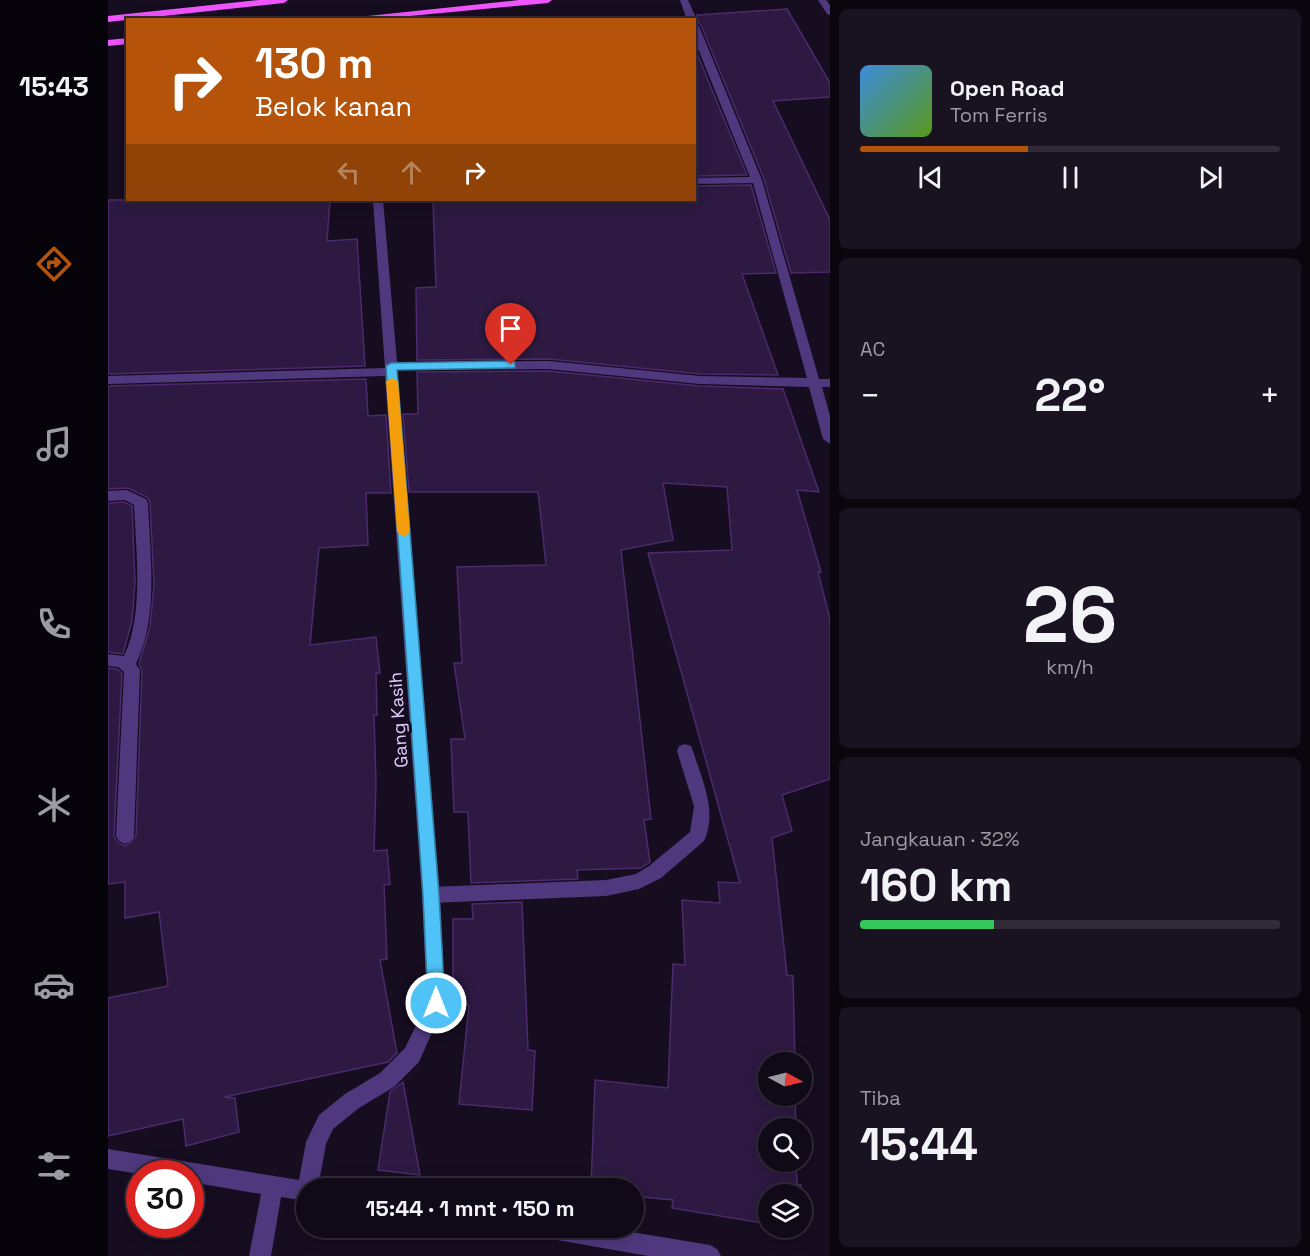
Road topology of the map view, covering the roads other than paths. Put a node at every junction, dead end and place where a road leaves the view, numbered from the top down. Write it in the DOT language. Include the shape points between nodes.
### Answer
graph roads {
  1 [pos="284,0"];
  2 [pos="548,0"];
  3 [pos="684,0"];
  4 [pos="822,0"];
  5 [pos="830,12"];
  6 [pos="108,18"];
  7 [pos="363,18"];
  8 [pos="691,18"];
  9 [pos="696,31"];
  10 [pos="126,41"];
  11 [pos="108,43"];
  12 [pos="757,180"];
  13 [pos="696,181"];
  14 [pos="378,201"];
  15 [pos="391,369"];
  16 [pos="108,380"];
  17 [pos="815,384"];
  18 [pos="830,384"];
  19 [pos="830,439"];
  20 [pos="108,496"];
  21 [pos="108,660"];
  22 [pos="128,664"];
  23 [pos="685,751"];
  24 [pos="125,836"];
  25 [pos="431,895"];
  26 [pos="108,1159"];
  27 [pos="309,1178"];
  28 [pos="273,1185"];
  29 [pos="296,1188"];
  30 [pos="585,1238"];
  31 [pos="630,1249"];
  32 [pos="260,1256"];
  33 [pos="710,1256"];
  1 -- 6 [label="main road"];
  2 -- 7 [label="main road"];
  3 -- 8 [label="street"];
  4 -- 5 [label="street"];
  9 -- 12 [label="street"];
  10 -- 11 [label="main road"];
  12 -- 13 [label="street"];
  12 -- 17 [label="street"];
  14 -- 15 [label="street, Gang Kasih"];
  15 -- 16 [label="street"];
  15 -- 17 [label="street" via="549,365 689,379"];
  15 -- 25 [label="street, Gang Kasih"];
  17 -- 18 [label="street"];
  17 -- 19 [label="street"];
  20 -- 22 [label="street" via="127,495 141,503 139,641"];
  21 -- 22 [label="street"];
  22 -- 24 [label="street" via="132,670"];
  23 -- 25 [label="street" via="702,806 698,836 655,872 606,888"];
  25 -- 27 [label="street, Gang Kasih" via="437,985 436,1003 427,1026 412,1055 387,1080 327,1122 316,1142"];
  26 -- 28 [label="street"];
  28 -- 29 [label="street"];
  28 -- 32 [label="street"];
  30 -- 31 [label="street"];
  31 -- 33 [label="street"];
}
